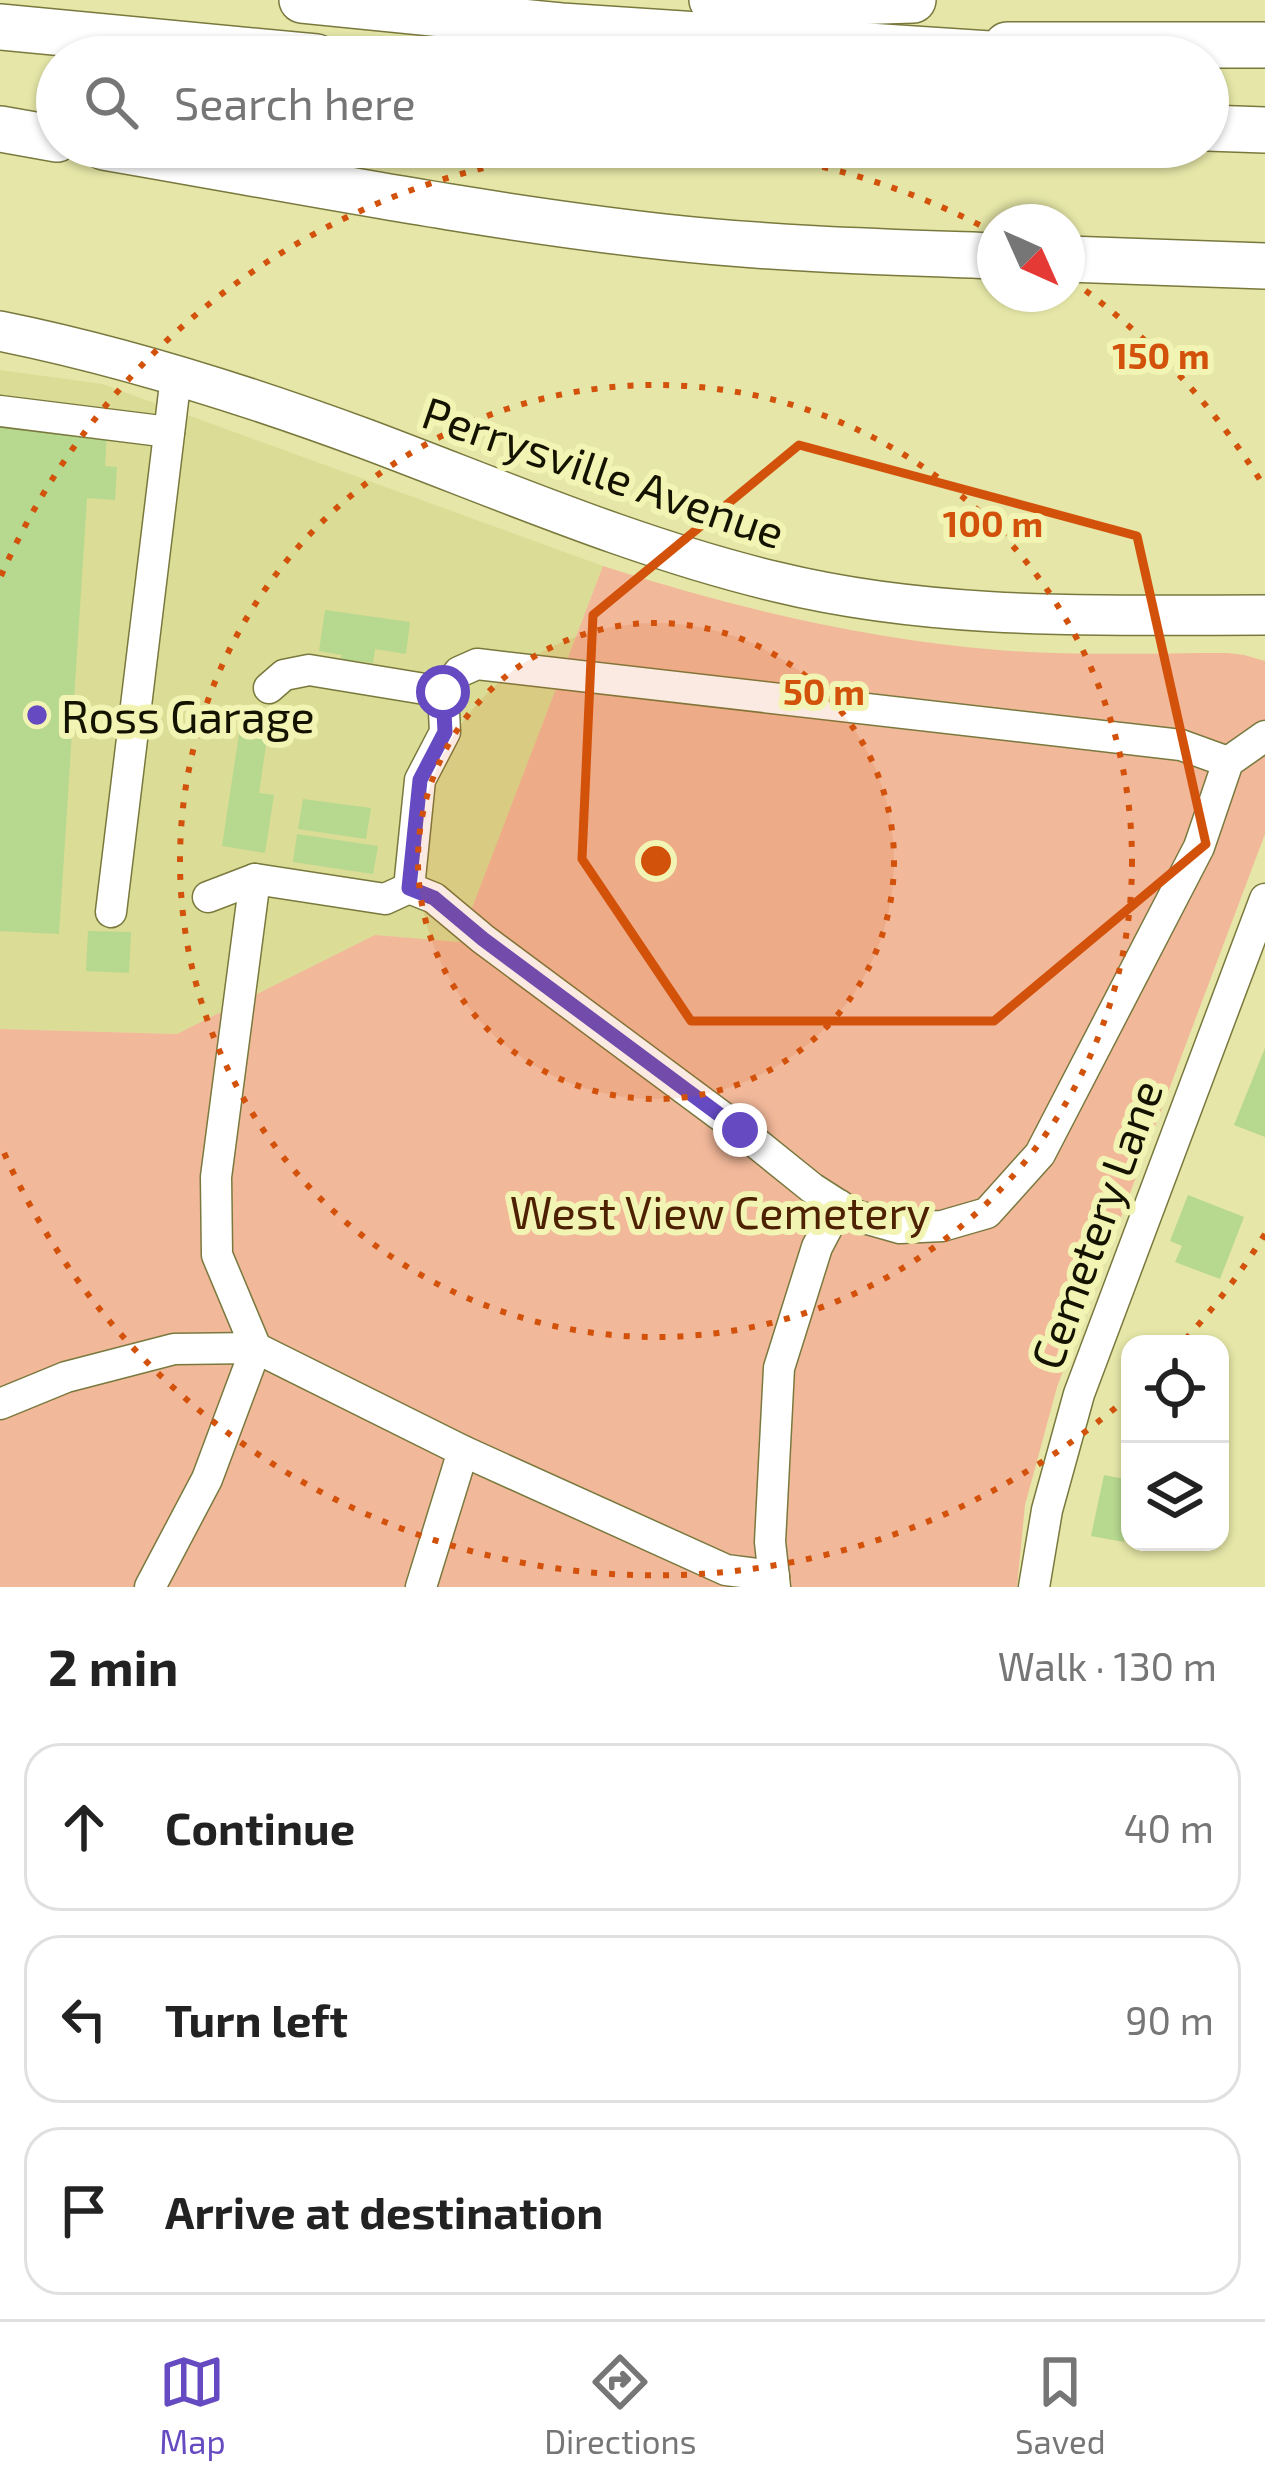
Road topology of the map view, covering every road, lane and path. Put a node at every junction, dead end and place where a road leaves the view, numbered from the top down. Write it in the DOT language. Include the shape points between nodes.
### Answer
graph roads {
  1 [pos="302,0"];
  2 [pos="712,0"];
  3 [pos="913,0"];
  4 [pos="0,27"];
  5 [pos="95,36"];
  6 [pos="722,36"];
  7 [pos="1229,44"];
  8 [pos="1265,44"];
  9 [pos="1229,66"];
  10 [pos="1265,67"];
  11 [pos="0,129"];
  12 [pos="1229,129"];
  13 [pos="1265,130"];
  14 [pos="36,135"];
  15 [pos="226,168"];
  16 [pos="977,255"];
  17 [pos="1085,260"];
  18 [pos="1265,266"];
  19 [pos="0,331"];
  20 [pos="176,376"];
  21 [pos="0,411"];
  22 [pos="169,432"];
  23 [pos="1265,616"];
  24 [pos="269,688"];
  25 [pos="443,692"];
  26 [pos="1265,736"];
  27 [pos="1228,762"];
  28 [pos="255,879"];
  29 [pos="409,888"];
  30 [pos="208,897"];
  31 [pos="1265,899"];
  32 [pos="111,912"];
  33 [pos="839,1205"];
  34 [pos="256,1348"];
  35 [pos="0,1404"];
  36 [pos="463,1451"];
  37 [pos="774,1582"];
  38 [pos="150,1587"];
  39 [pos="421,1587"];
  40 [pos="1034,1587"];
  1 -- 6 [label="highway"];
  2 -- 3 [label="highway"];
  4 -- 5 [label="highway"];
  7 -- 8 [label="highway"];
  9 -- 10 [label="highway"];
  11 -- 14 [label="highway"];
  12 -- 13 [label="highway"];
  15 -- 16 [label="highway" via="668,237"];
  17 -- 18 [label="highway"];
  19 -- 20 [label="main road, Perrysville Avenue"];
  20 -- 22 [label="street"];
  20 -- 23 [label="main road, Perrysville Avenue" via="616,535 781,583 1000,613"];
  21 -- 22 [label="street"];
  22 -- 32 [label="street"];
  24 -- 25 [label="street" via="308,670"];
  25 -- 27 [label="street" via="477,664 1181,745"];
  25 -- 29 [label="street" via="445,732 420,780"];
  26 -- 27 [label="street"];
  27 -- 33 [label="street" via="1198,848 1040,1154 987,1213 942,1226 900,1228"];
  28 -- 29 [label="street" via="385,899"];
  28 -- 30 [label="street"];
  28 -- 34 [label="street" via="216,1177 217,1255"];
  29 -- 33 [label="street" via="434,898"];
  31 -- 40 [label="street, Cemetery Lane" via="1079,1394"];
  33 -- 37 [label="street" via="779,1368"];
  34 -- 35 [label="street" via="174,1348"];
  34 -- 36 [label="street"];
  34 -- 38 [label="street" via="207,1479"];
  36 -- 37 [label="street" via="726,1570"];
  36 -- 39 [label="street"];
}
